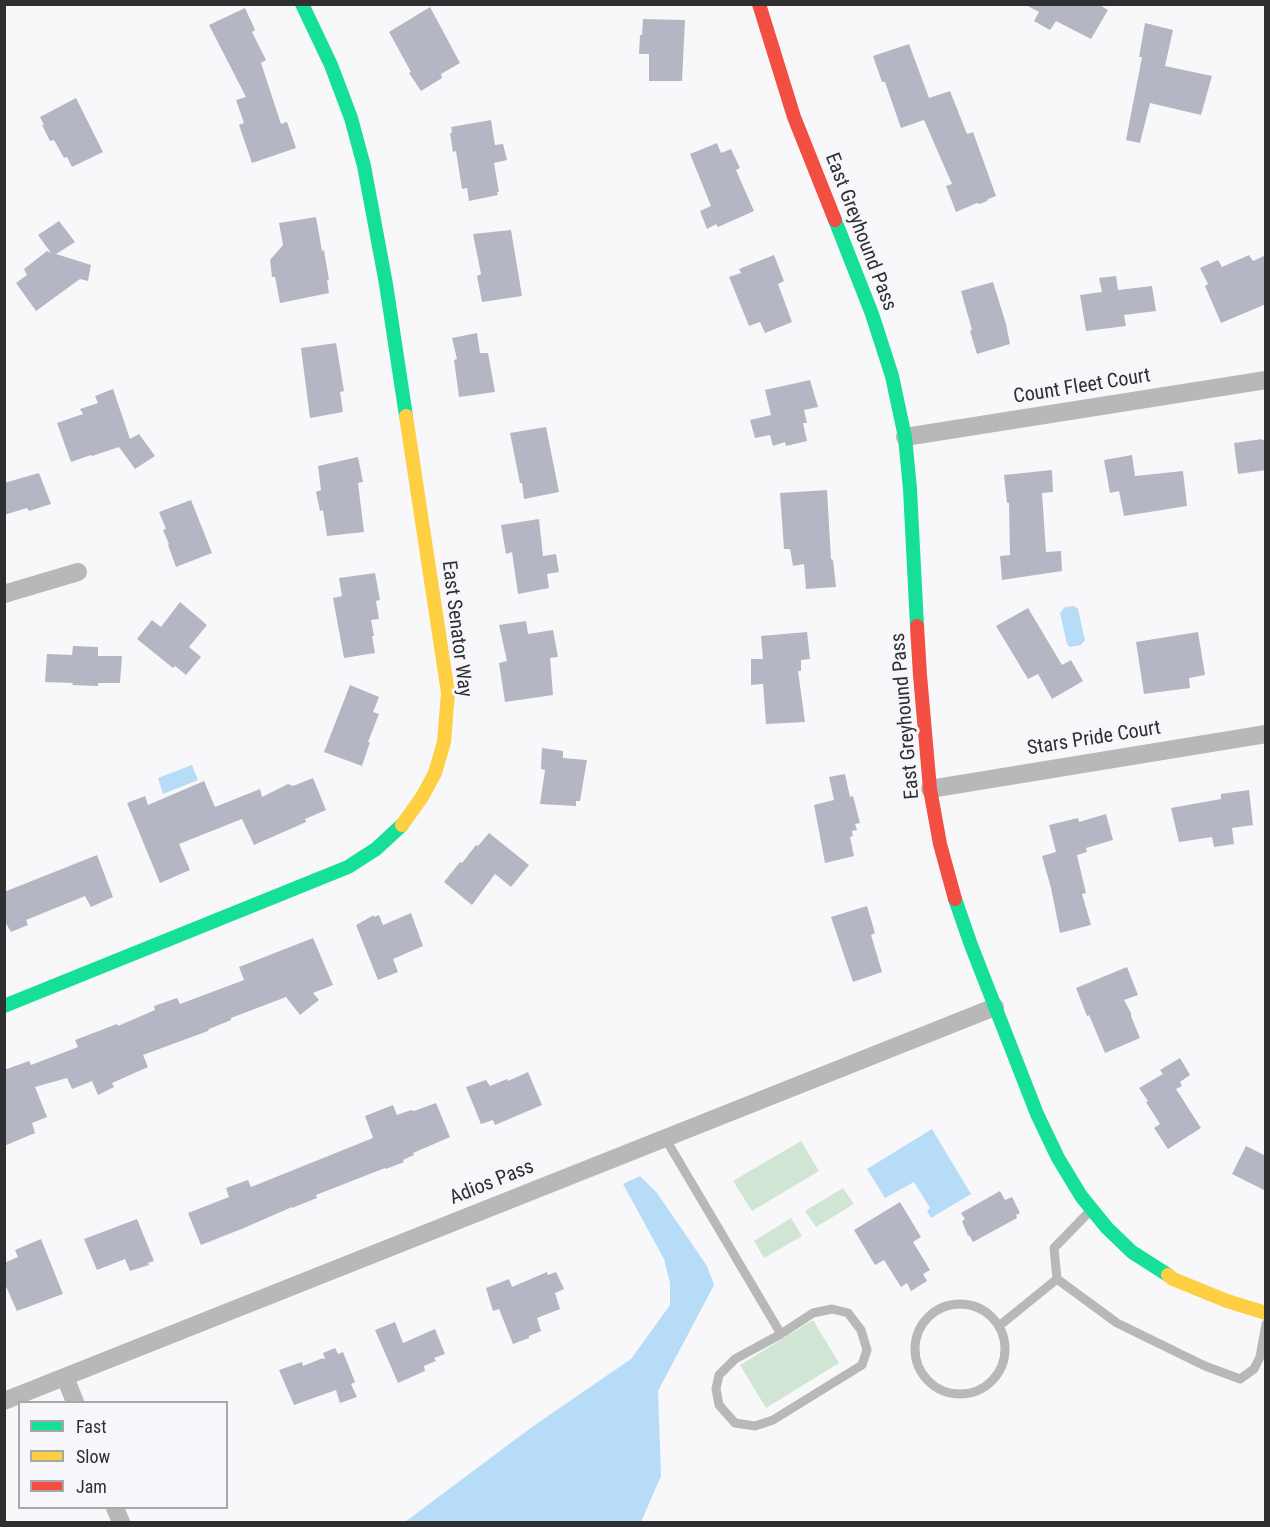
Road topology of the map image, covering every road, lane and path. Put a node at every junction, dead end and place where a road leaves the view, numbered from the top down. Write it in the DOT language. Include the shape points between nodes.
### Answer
graph roads {
  1 [pos="302,4"];
  2 [pos="759,4"];
  3 [pos="1266,380"];
  4 [pos="905,437"];
  5 [pos="78,572"];
  6 [pos="4,594"];
  7 [pos="1266,734"];
  8 [pos="930,789"];
  9 [pos="4,1005"];
  10 [pos="995,1007"];
  11 [pos="665,1138"];
  12 [pos="1092,1209"];
  13 [pos="1057,1279"];
  14 [pos="1266,1313"];
  15 [pos="1266,1324"];
  16 [pos="999,1326"];
  17 [pos="781,1334"];
  18 [pos="65,1377"];
  19 [pos="4,1401"];
  20 [pos="75,1401"];
  1 -- 9 [label="street, East Senator Way" via="351,118 386,284 448,693 444,742 435,773 402,825 348,867"];
  2 -- 4 [label="street, East Greyhound Pass" via="794,117 872,314 892,376"];
  3 -- 4 [label="street, Count Fleet Court"];
  4 -- 8 [label="street, East Greyhound Pass"];
  5 -- 6 [label="street"];
  7 -- 8 [label="street, Stars Pride Court"];
  8 -- 10 [label="street, East Greyhound Pass" via="954,894"];
  10 -- 11 [label="street, Adios Pass"];
  10 -- 12 [label="street, East Greyhound Pass" via="1036,1114 1080,1196"];
  11 -- 17 [label="lane"];
  11 -- 18 [label="street, Adios Pass"];
  12 -- 13 [label="lane" via="1054,1248"];
  12 -- 14 [label="street, East Greyhound Pass" via="1132,1252 1173,1279 1227,1302"];
  13 -- 15 [label="lane" via="1118,1323 1240,1379 1254,1370"];
  13 -- 16 [label="lane"];
  16 -- 16 [label="lane" via="989,1314 969,1305 946,1306 933,1313 916,1338 915,1353 927,1380 952,1394 981,1390 1002,1369 1005,1340"];
  17 -- 17 [label="lane" via="735,1359 719,1375 719,1405 735,1423 755,1426 773,1420 862,1365 867,1350 861,1329 848,1313 832,1309 813,1313"];
  18 -- 19 [label="street, Adios Pass"];
  18 -- 20 [label="street"];
}
